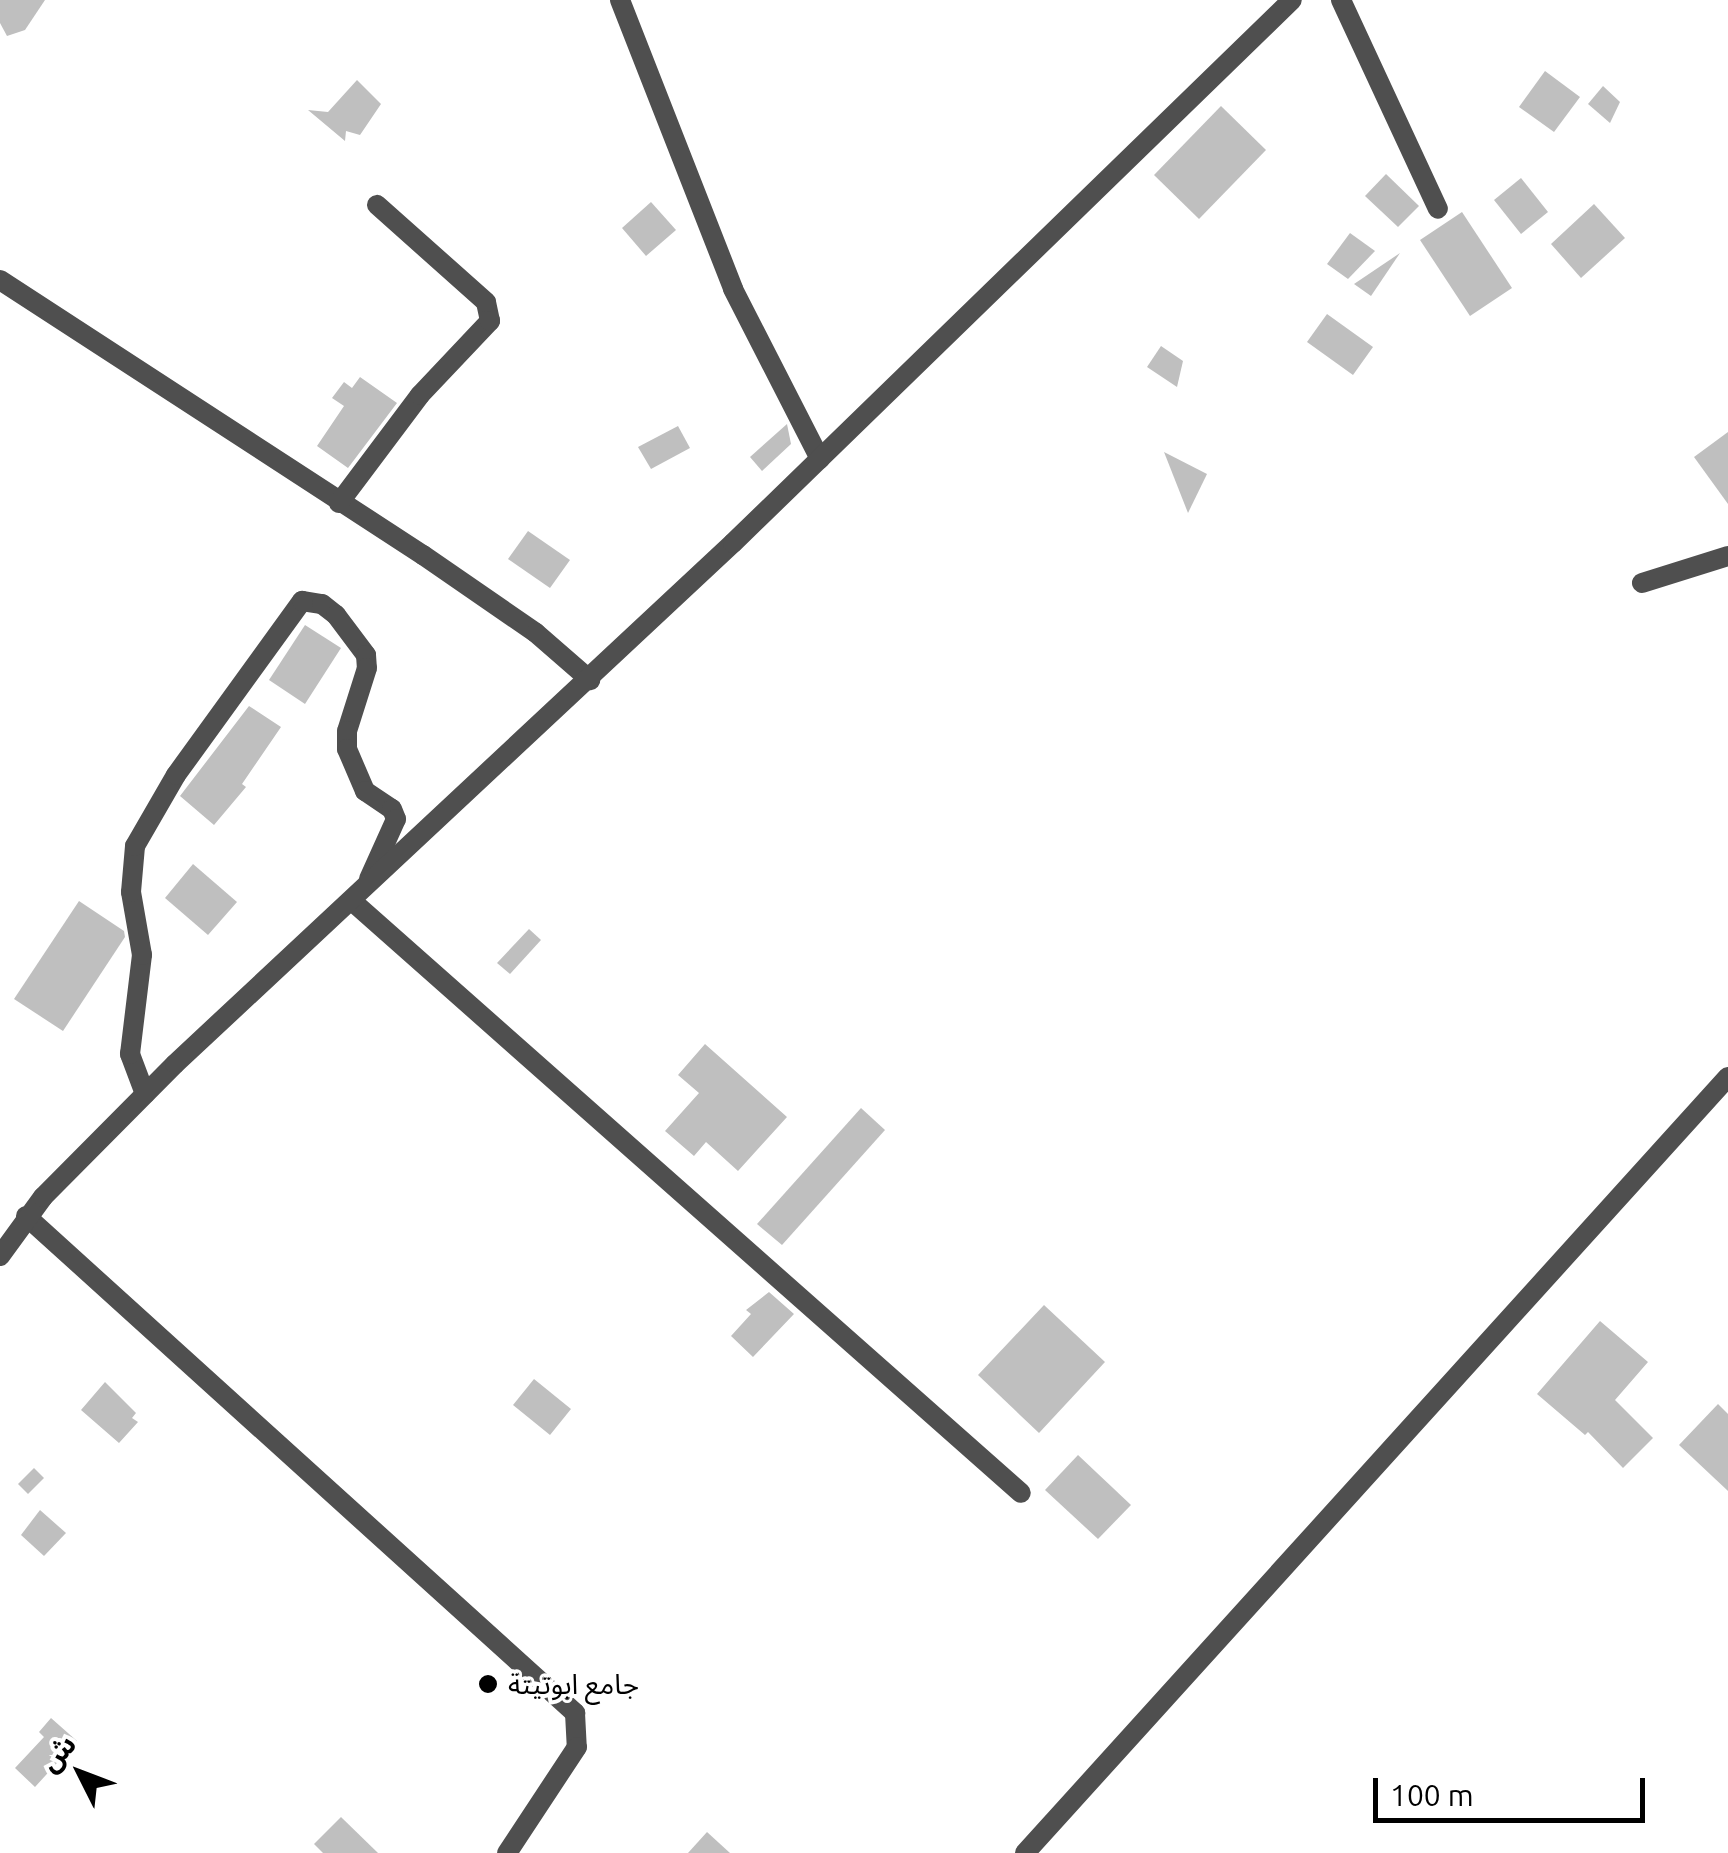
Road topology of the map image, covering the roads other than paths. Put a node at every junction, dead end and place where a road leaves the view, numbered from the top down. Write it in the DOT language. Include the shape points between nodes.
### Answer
graph roads {
  1 [pos="620,0"];
  2 [pos="1292,0"];
  3 [pos="1341,0"];
  4 [pos="377,205"];
  5 [pos="1438,208"];
  6 [pos="0,280"];
  7 [pos="820,459"];
  8 [pos="339,503"];
  9 [pos="1728,556"];
  10 [pos="1642,583"];
  11 [pos="590,680"];
  12 [pos="367,885"];
  13 [pos="352,901"];
  14 [pos="1728,1077"];
  15 [pos="146,1094"];
  16 [pos="26,1216"];
  17 [pos="0,1256"];
  18 [pos="1021,1493"];
  19 [pos="507,1853"];
  20 [pos="1025,1853"];
  1 -- 7 [label="street" via="732,289"];
  2 -- 7 [label="street"];
  3 -- 5 [label="street"];
  4 -- 8 [label="street" via="486,302 490,321 420,395"];
  6 -- 8 [label="street"];
  7 -- 11 [label="street"];
  8 -- 11 [label="street" via="536,634"];
  9 -- 10 [label="street"];
  11 -- 12 [label="street"];
  12 -- 13 [label="street"];
  12 -- 15 [label="street" via="396,819 365,791 347,748 366,655 336,614 302,601 176,775 135,846 131,892 142,955 130,1054"];
  13 -- 15 [label="street"];
  13 -- 18 [label="street"];
  14 -- 20 [label="street"];
  15 -- 16 [label="street"];
  16 -- 17 [label="street"];
  16 -- 19 [label="street" via="575,1713 577,1747"];
}
